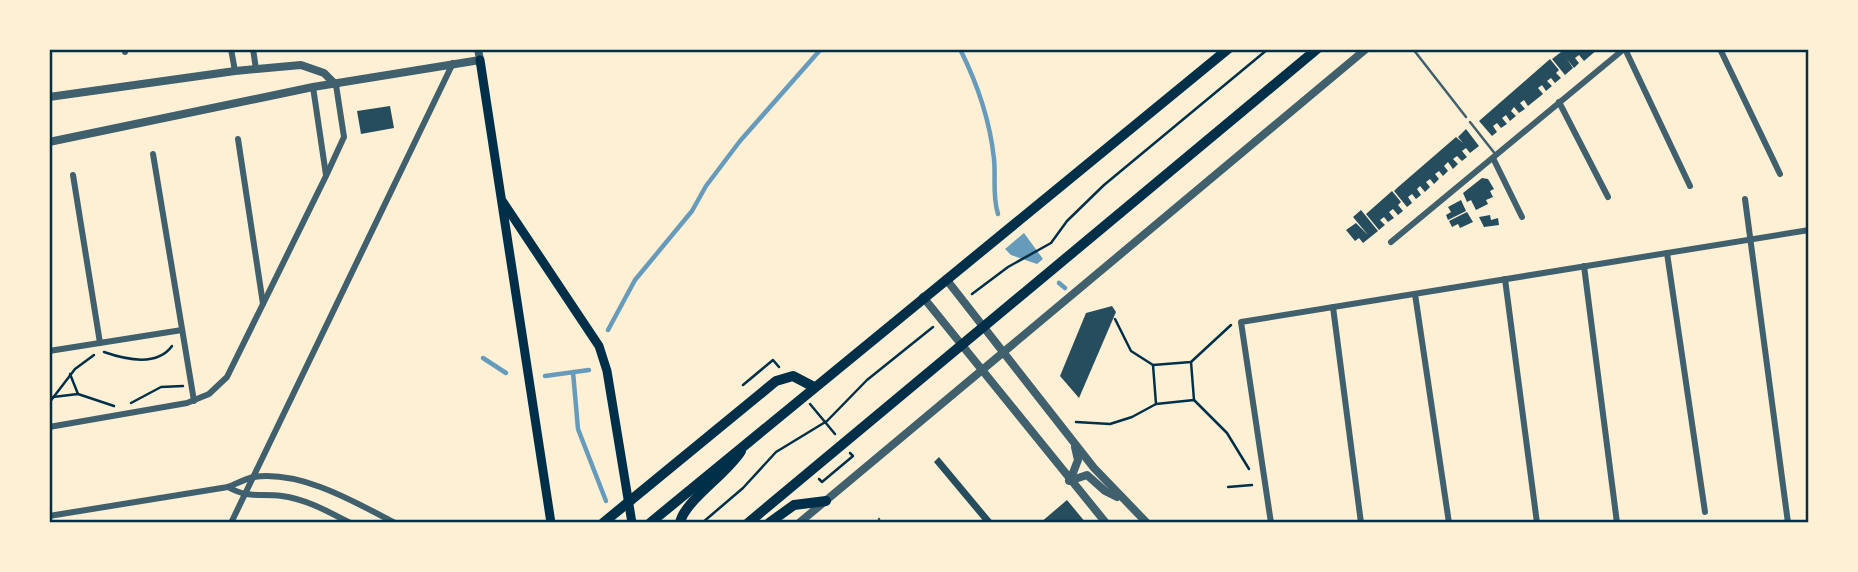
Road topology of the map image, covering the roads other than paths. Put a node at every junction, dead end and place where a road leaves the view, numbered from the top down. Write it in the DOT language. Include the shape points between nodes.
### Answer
graph roads {
  1 [pos="231,49"];
  2 [pos="253,49"];
  3 [pos="478,49"];
  4 [pos="1228,49"];
  5 [pos="1317,49"];
  6 [pos="1366,49"];
  7 [pos="1413,49"];
  8 [pos="1624,49"];
  9 [pos="1720,49"];
  10 [pos="480,60"];
  11 [pos="453,64"];
  12 [pos="256,69"];
  13 [pos="235,71"];
  14 [pos="336,85"];
  15 [pos="313,87"];
  16 [pos="49,97"];
  17 [pos="1559,102"];
  18 [pos="1466,117"];
  19 [pos="1470,122"];
  20 [pos="239,139"];
  21 [pos="49,142"];
  22 [pos="153,154"];
  23 [pos="1495,156"];
  24 [pos="73,174"];
  25 [pos="1780,174"];
  26 [pos="326,176"];
  27 [pos="1690,186"];
  28 [pos="1608,197"];
  29 [pos="1745,200"];
  30 [pos="502,201"];
  31 [pos="1522,217"];
  32 [pos="1809,230"];
  33 [pos="1751,239"];
  34 [pos="1391,242"];
  35 [pos="1667,253"];
  36 [pos="1584,267"];
  37 [pos="946,279"];
  38 [pos="1505,279"];
  39 [pos="1415,294"];
  40 [pos="923,298"];
  41 [pos="263,306"];
  42 [pos="1333,307"];
  43 [pos="984,329"];
  44 [pos="182,330"];
  45 [pos="100,343"];
  46 [pos="961,347"];
  47 [pos="49,351"];
  48 [pos="1003,353"];
  49 [pos="981,371"];
  50 [pos="814,387"];
  51 [pos="194,401"];
  52 [pos="49,426"];
  53 [pos="746,442"];
  54 [pos="1074,443"];
  55 [pos="252,477"];
  56 [pos="1069,481"];
  57 [pos="228,487"];
  58 [pos="244,496"];
  59 [pos="1122,499"];
  60 [pos="826,500"];
  61 [pos="628,502"];
  62 [pos="1705,512"];
  63 [pos="49,516"];
  64 [pos="231,523"];
  65 [pos="350,523"];
  66 [pos="396,523"];
  67 [pos="551,523"];
  68 [pos="603,523"];
  69 [pos="632,523"];
  70 [pos="650,523"];
  71 [pos="680,523"];
  72 [pos="748,523"];
  73 [pos="769,523"];
  74 [pos="799,523"];
  75 [pos="1107,523"];
  76 [pos="1147,523"];
  77 [pos="1271,523"];
  78 [pos="1361,523"];
  79 [pos="1449,523"];
  80 [pos="1537,523"];
  81 [pos="1616,523"];
  82 [pos="1788,523"];
  1 -- 13 [label="street"];
  2 -- 12 [label="street"];
  3 -- 10 [label="street"];
  4 -- 37 [label="main road"];
  5 -- 43 [label="main road"];
  6 -- 48 [label="street"];
  7 -- 18 [label="lane"];
  8 -- 17 [label="street"];
  8 -- 27 [label="street"];
  9 -- 25 [label="street"];
  10 -- 11 [label="street"];
  10 -- 30 [label="main road"];
  11 -- 14 [label="street"];
  11 -- 55 [label="street"];
  12 -- 13 [label="street"];
  12 -- 14 [label="street" via="301,65 324,73"];
  13 -- 16 [label="street"];
  14 -- 15 [label="street"];
  14 -- 26 [label="street" via="344,137"];
  15 -- 21 [label="street"];
  15 -- 26 [label="street"];
  17 -- 23 [label="street"];
  17 -- 28 [label="street"];
  19 -- 23 [label="lane"];
  20 -- 41 [label="street"];
  22 -- 44 [label="street"];
  23 -- 31 [label="street"];
  23 -- 34 [label="street"];
  24 -- 45 [label="street"];
  26 -- 41 [label="street"];
  29 -- 33 [label="street"];
  30 -- 61 [label="main road" via="599,346"];
  30 -- 67 [label="main road"];
  32 -- 33 [label="street"];
  33 -- 35 [label="street"];
  33 -- 82 [label="street"];
  35 -- 36 [label="street"];
  35 -- 62 [label="street"];
  36 -- 38 [label="street"];
  36 -- 81 [label="street"];
  37 -- 40 [label="main road"];
  37 -- 43 [label="street"];
  38 -- 39 [label="street"];
  38 -- 80 [label="street"];
  39 -- 42 [label="street"];
  39 -- 79 [label="street"];
  40 -- 46 [label="street"];
  40 -- 50 [label="main road"];
  41 -- 51 [label="street" via="227,377 214,391"];
  42 -- 77 [label="street" via="1241,322"];
  42 -- 78 [label="street"];
  43 -- 46 [label="main road"];
  43 -- 48 [label="street"];
  44 -- 45 [label="street"];
  44 -- 51 [label="street"];
  45 -- 47 [label="street"];
  46 -- 49 [label="street"];
  46 -- 72 [label="main road"];
  48 -- 49 [label="street"];
  48 -- 54 [label="street"];
  49 -- 56 [label="street"];
  49 -- 60 [label="street"];
  50 -- 53 [label="main road"];
  50 -- 61 [label="main road" via="793,376 776,380"];
  51 -- 52 [label="street"];
  53 -- 70 [label="main road"];
  53 -- 71 [label="main road" via="725,472 685,507"];
  54 -- 56 [label="street" via="1078,460"];
  54 -- 59 [label="street"];
  55 -- 57 [label="street"];
  55 -- 58 [label="street"];
  55 -- 66 [label="street" via="294,479"];
  56 -- 59 [label="street" via="1087,475"];
  56 -- 75 [label="street"];
  57 -- 58 [label="street"];
  57 -- 63 [label="street"];
  58 -- 64 [label="street"];
  58 -- 65 [label="street" via="294,499"];
  59 -- 76 [label="street"];
  60 -- 73 [label="main road" via="794,505"];
  60 -- 74 [label="street"];
  61 -- 68 [label="main road"];
  61 -- 69 [label="main road"];
}
